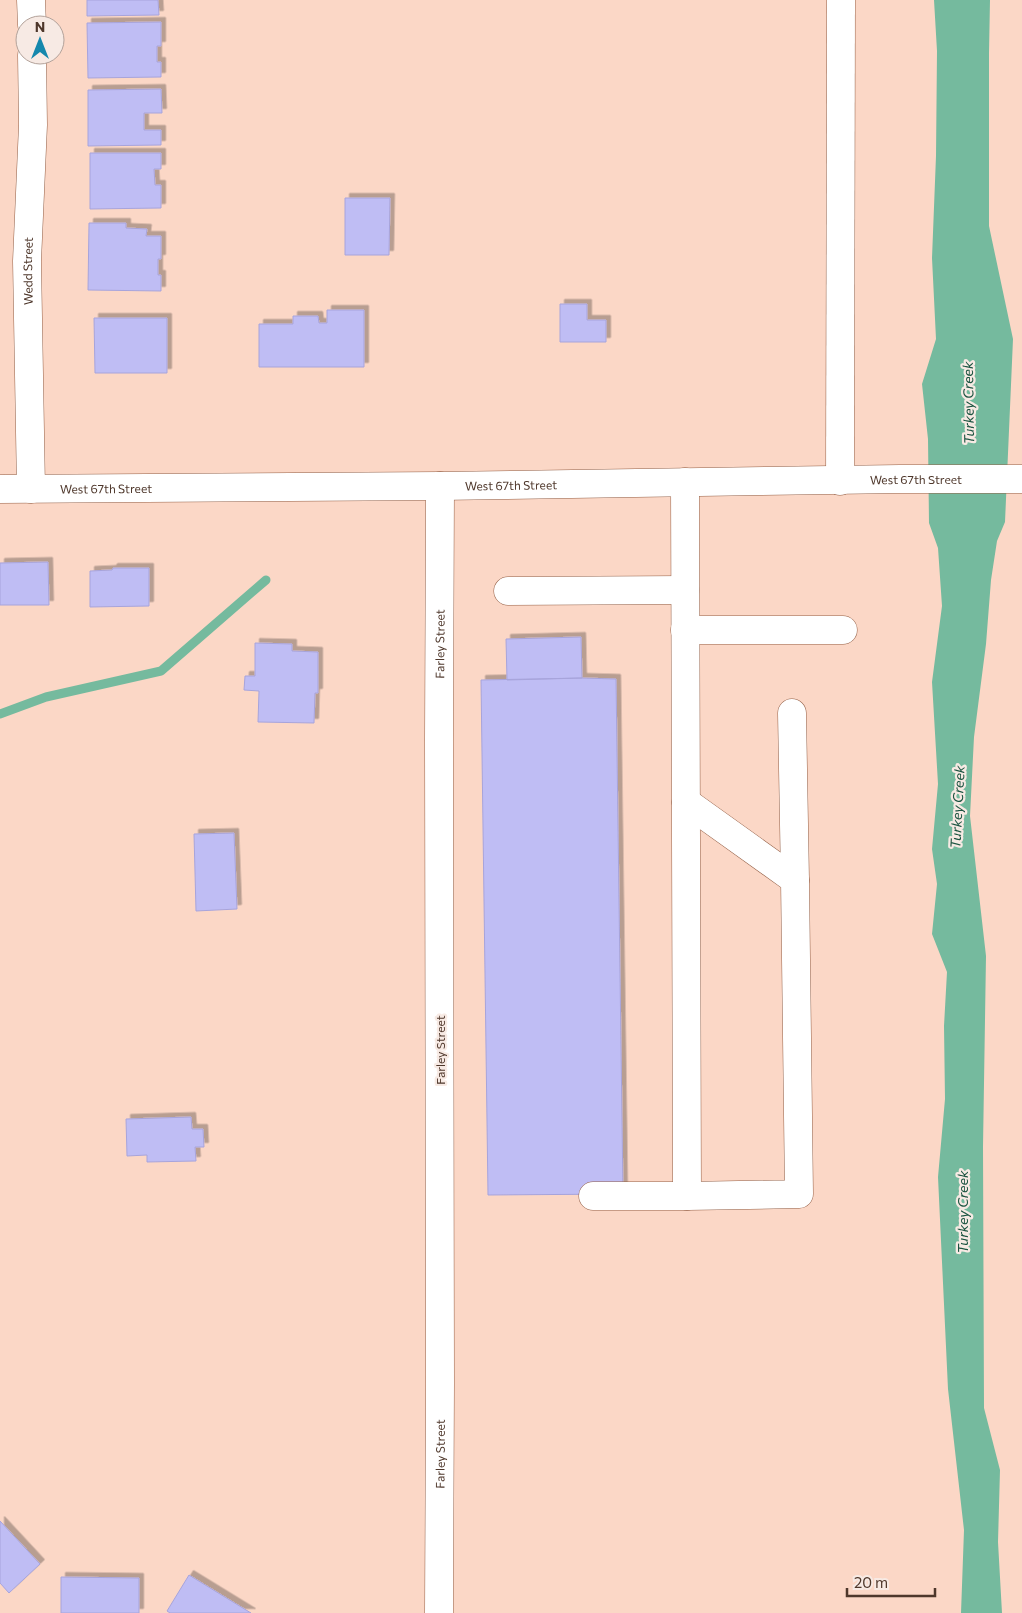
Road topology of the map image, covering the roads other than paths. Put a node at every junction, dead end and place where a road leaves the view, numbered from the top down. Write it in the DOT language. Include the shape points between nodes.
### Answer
graph roads {
  1 [pos="31,0"];
  2 [pos="840,0"];
  3 [pos="32,15"];
  4 [pos="32,65"];
  5 [pos="1022,479"];
  6 [pos="840,481"];
  7 [pos="684,482"];
  8 [pos="440,486"];
  9 [pos="0,489"];
  10 [pos="31,489"];
  11 [pos="508,590"];
  12 [pos="685,590"];
  13 [pos="685,630"];
  14 [pos="844,630"];
  15 [pos="792,713"];
  16 [pos="686,802"];
  17 [pos="795,880"];
  18 [pos="593,1196"];
  19 [pos="687,1196"];
  20 [pos="439,1613"];
  1 -- 3 [label="street"];
  2 -- 6 [label="street"];
  4 -- 10 [label="street, Wedd Street" via="27,261"];
  5 -- 6 [label="street, West 67th Street"];
  6 -- 7 [label="street, West 67th Street"];
  7 -- 8 [label="street, West 67th Street"];
  7 -- 12 [label="street"];
  8 -- 10 [label="street, West 67th Street"];
  8 -- 20 [label="street, Farley Street"];
  9 -- 10 [label="street, West 67th Street"];
  11 -- 12 [label="street"];
  12 -- 13 [label="street"];
  13 -- 14 [label="street"];
  13 -- 16 [label="street"];
  15 -- 17 [label="street"];
  16 -- 17 [label="street"];
  16 -- 19 [label="street"];
  17 -- 19 [label="street" via="799,1194"];
  18 -- 19 [label="street"];
}
